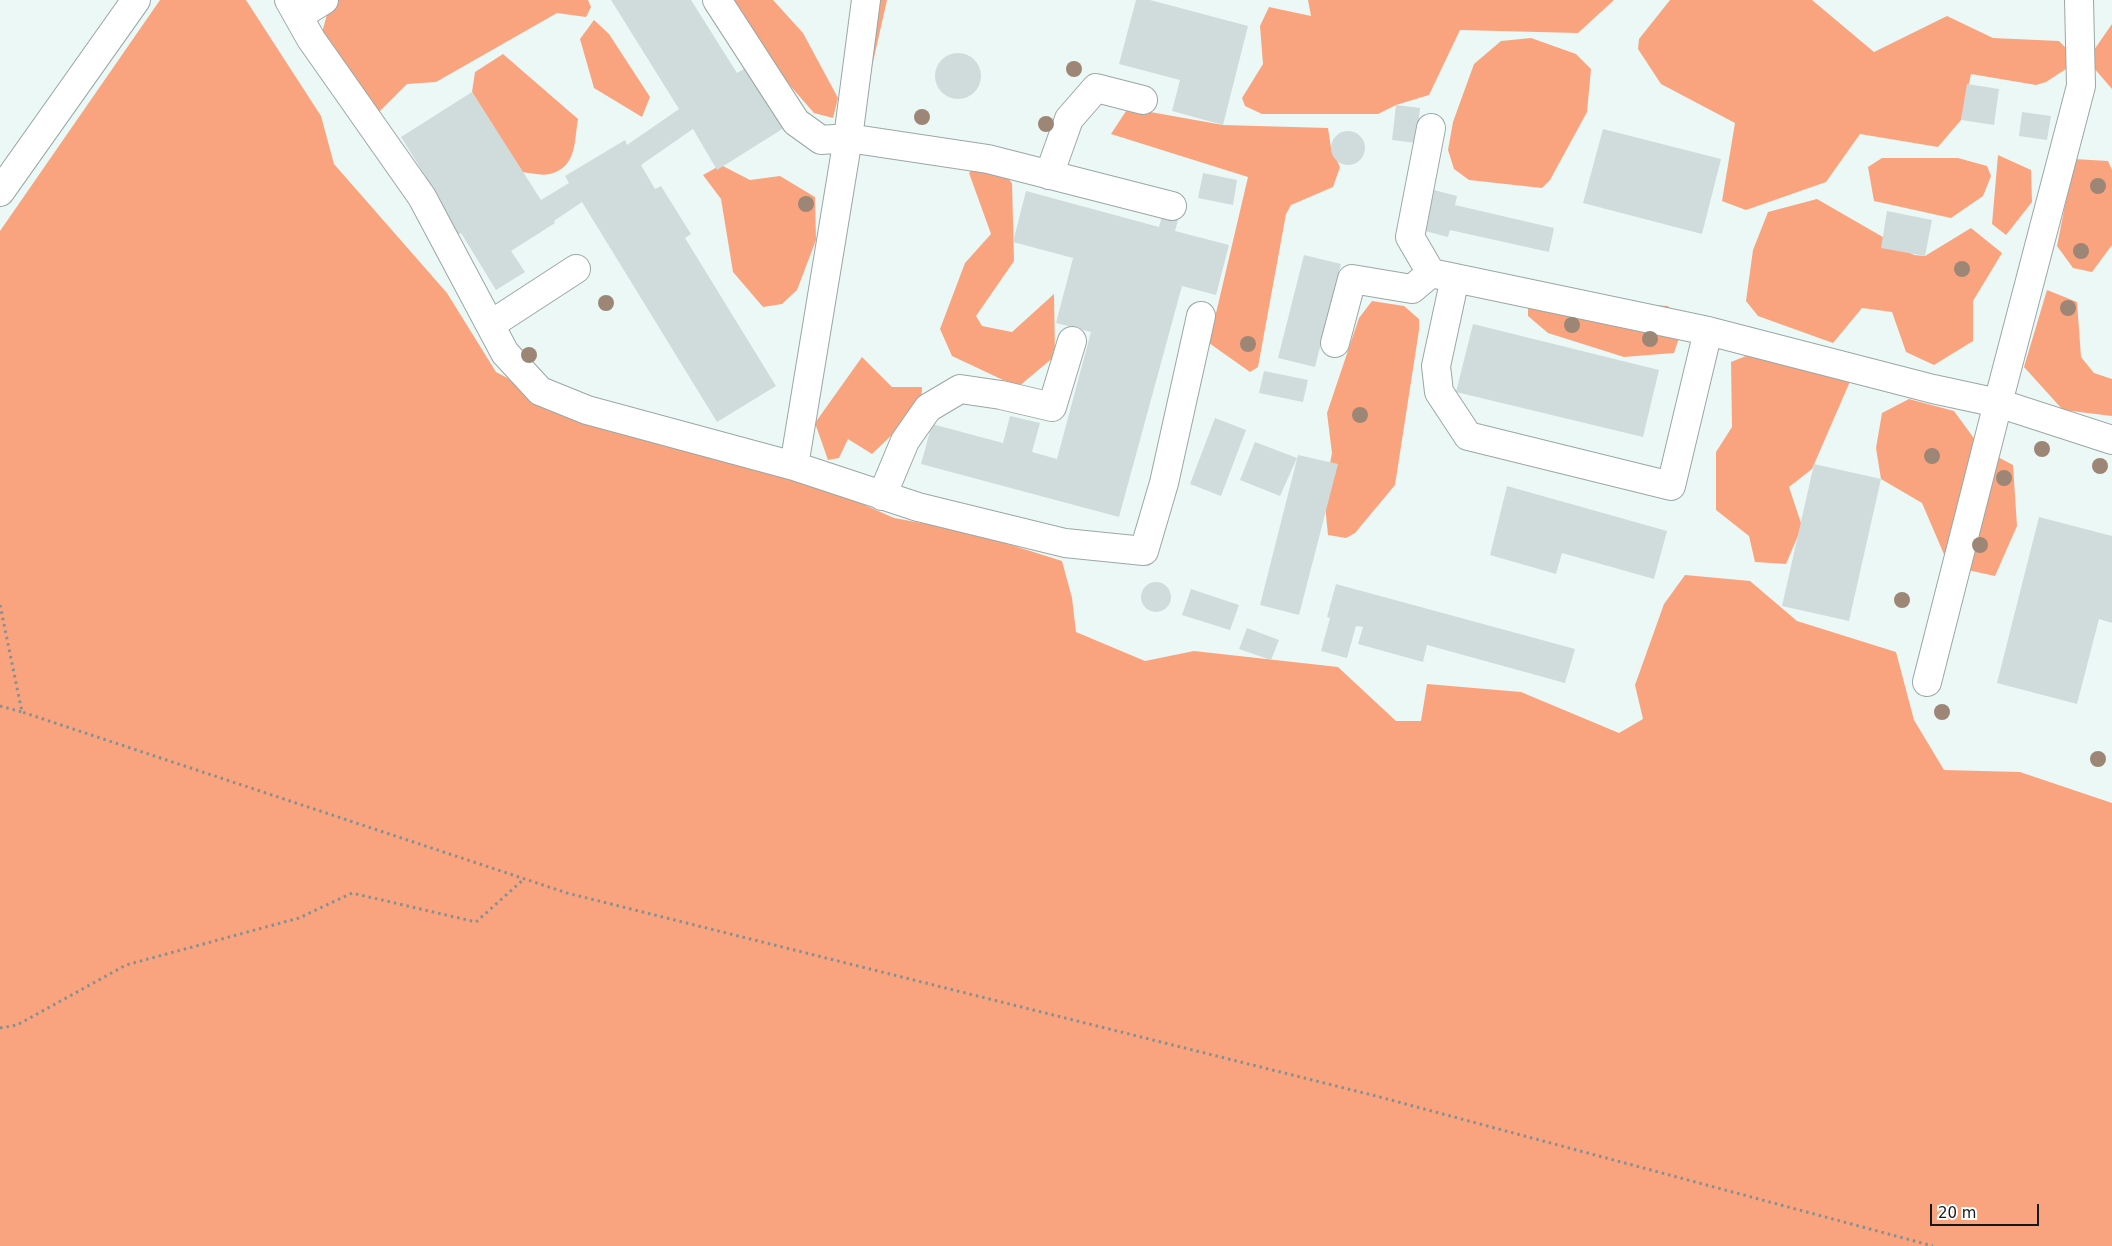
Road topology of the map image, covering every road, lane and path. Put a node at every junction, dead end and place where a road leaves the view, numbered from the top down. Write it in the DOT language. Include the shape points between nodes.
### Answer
graph roads {
  1 [pos="136,0"];
  2 [pos="324,0"];
  3 [pos="716,0"];
  4 [pos="866,0"];
  5 [pos="2079,0"];
  6 [pos="293,8"];
  7 [pos="1143,100"];
  8 [pos="1431,128"];
  9 [pos="848,138"];
  10 [pos="1049,175"];
  11 [pos="0,192"];
  12 [pos="1172,206"];
  13 [pos="576,269"];
  14 [pos="1443,275"];
  15 [pos="1201,316"];
  16 [pos="490,325"];
  17 [pos="1708,332"];
  18 [pos="1072,341"];
  19 [pos="1335,342"];
  20 [pos="1998,403"];
  21 [pos="2112,440"];
  22 [pos="794,466"];
  23 [pos="882,496"];
  24 [pos="0,604"];
  25 [pos="1927,682"];
  26 [pos="0,706"];
  27 [pos="22,712"];
  28 [pos="524,879"];
  29 [pos="0,1028"];
  30 [pos="1934,1246"];
  1 -- 11 [label="street"];
  2 -- 6 [label="street"];
  3 -- 9 [label="street" via="796,122 821,140"];
  4 -- 9 [label="street"];
  5 -- 20 [label="street" via="2081,86"];
  6 -- 16 [label="street" via="311,39 422,197"];
  7 -- 10 [label="street" via="1096,88 1069,119"];
  8 -- 14 [label="street" via="1410,237"];
  9 -- 10 [label="street" via="988,159"];
  9 -- 22 [label="street"];
  10 -- 12 [label="street"];
  13 -- 16 [label="street"];
  14 -- 17 [label="street"];
  14 -- 17 [label="street" via="1436,366 1439,392 1468,436 1671,486"];
  14 -- 19 [label="street" via="1412,289 1352,279"];
  15 -- 23 [label="street" via="1164,484 1144,551 1065,543"];
  16 -- 22 [label="street" via="505,353 540,391 587,410"];
  17 -- 20 [label="street"];
  18 -- 23 [label="street" via="1052,407 960,389 928,408 905,441"];
  20 -- 21 [label="street"];
  20 -- 25 [label="street"];
  22 -- 23 [label="street"];
  24 -- 27 [label="path"];
  26 -- 27 [label="path"];
  27 -- 28 [label="path"];
  28 -- 29 [label="path" via="476,922 352,894 299,918 126,965 17,1026"];
  28 -- 30 [label="path" via="577,896 1386,1099"];
}
